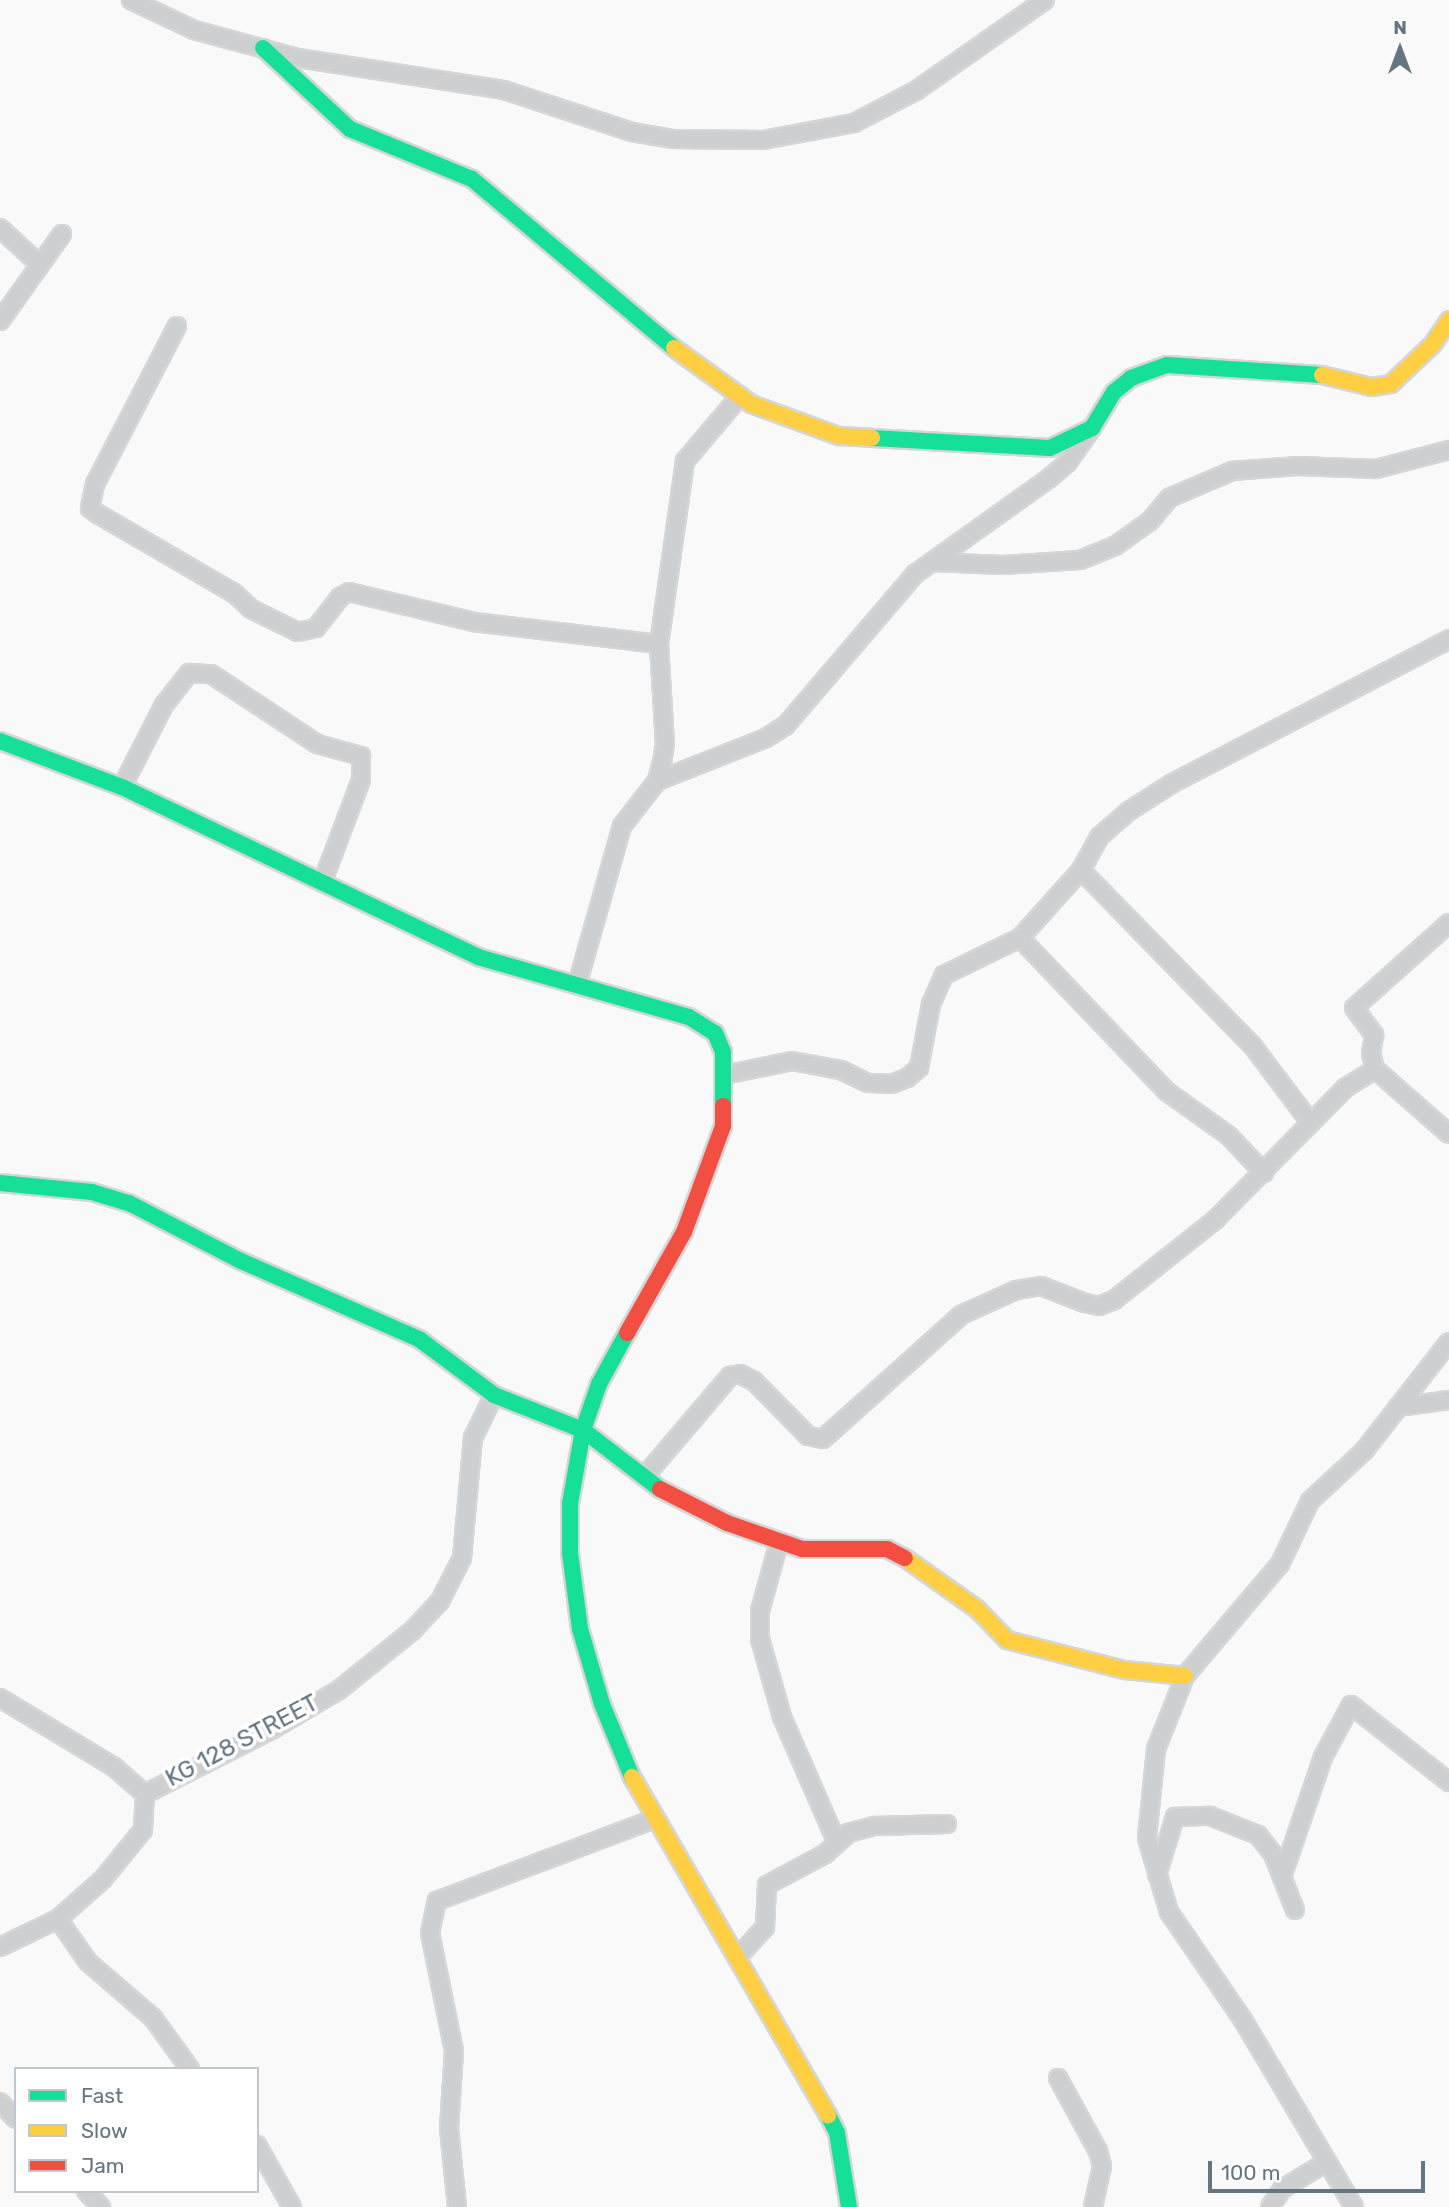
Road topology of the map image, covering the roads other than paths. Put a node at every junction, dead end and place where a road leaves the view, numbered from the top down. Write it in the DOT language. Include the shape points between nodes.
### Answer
graph roads {
  1 [pos="131,0"];
  2 [pos="1045,0"];
  3 [pos="263,48"];
  4 [pos="0,228"];
  5 [pos="62,234"];
  6 [pos="40,265"];
  7 [pos="1449,320"];
  8 [pos="0,321"];
  9 [pos="177,326"];
  10 [pos="740,396"];
  11 [pos="1092,428"];
  12 [pos="1449,450"];
  13 [pos="933,562"];
  14 [pos="1449,639"];
  15 [pos="659,644"];
  16 [pos="0,741"];
  17 [pos="657,781"];
  18 [pos="122,787"];
  19 [pos="1081,870"];
  20 [pos="322,883"];
  21 [pos="1449,923"];
  22 [pos="1020,938"];
  23 [pos="578,982"];
  24 [pos="1375,1069"];
  25 [pos="724,1075"];
  26 [pos="1310,1122"];
  27 [pos="1449,1134"];
  28 [pos="1264,1173"];
  29 [pos="0,1183"];
  30 [pos="1449,1342"];
  31 [pos="494,1395"];
  32 [pos="1449,1400"];
  33 [pos="1398,1407"];
  34 [pos="583,1430"];
  35 [pos="644,1477"];
  36 [pos="779,1542"];
  37 [pos="1185,1676"];
  38 [pos="0,1698"];
  39 [pos="1449,1782"];
  40 [pos="145,1794"];
  41 [pos="654,1819"];
  42 [pos="947,1824"];
  43 [pos="837,1843"];
  44 [pos="1283,1874"];
  45 [pos="1156,1881"];
  46 [pos="1295,1910"];
  47 [pos="58,1919"];
  48 [pos="0,1947"];
  49 [pos="737,1958"];
  50 [pos="189,2067"];
  51 [pos="1058,2078"];
  52 [pos="0,2102"];
  53 [pos="14,2117"];
  54 [pos="259,2149"];
  55 [pos="1327,2162"];
  56 [pos="88,2193"];
  57 [pos="101,2207"];
  58 [pos="292,2207"];
  59 [pos="457,2207"];
  60 [pos="849,2207"];
  61 [pos="1093,2207"];
  62 [pos="1270,2207"];
  63 [pos="1354,2207"];
  1 -- 3 [label="street" via="194,30"];
  2 -- 3 [label="street" via="917,90 854,123 764,140 673,139 632,132 504,90 298,58"];
  3 -- 10 [label="street" via="350,129 472,179 680,353"];
  4 -- 6 [label="street"];
  5 -- 6 [label="street"];
  6 -- 8 [label="street"];
  7 -- 11 [label="street" via="1433,344 1391,384 1372,387 1311,373 1167,365 1145,370 1114,392"];
  9 -- 15 [label="street" via="95,484 90,509 234,593 251,609 298,632 316,628 349,592 474,622"];
  10 -- 11 [label="street" via="791,422 839,436 1050,448"];
  10 -- 15 [label="street" via="685,461"];
  11 -- 13 [label="street" via="1058,470"];
  12 -- 13 [label="street" via="1376,469 1298,466 1232,471 1168,498 1150,521 1115,546 1080,560 1003,565"];
  13 -- 17 [label="street" via="890,600 786,725 766,738"];
  14 -- 19 [label="street" via="1171,784 1099,837"];
  15 -- 17 [label="street" via="665,744"];
  16 -- 18 [label="street"];
  17 -- 23 [label="street" via="622,826"];
  18 -- 20 [label="street"];
  18 -- 20 [label="street" via="164,705 189,673 211,674 317,744 361,756 362,780"];
  19 -- 22 [label="street"];
  19 -- 26 [label="street" via="1252,1045"];
  20 -- 23 [label="street" via="478,957"];
  21 -- 24 [label="street" via="1353,1008 1374,1035 1371,1053"];
  22 -- 25 [label="street" via="944,975 931,1004 919,1068 907,1078 891,1084 868,1083 841,1070 792,1060"];
  22 -- 28 [label="street" via="1166,1091 1229,1136"];
  23 -- 25 [label="street" via="689,1017 715,1032 723,1052"];
  24 -- 26 [label="street" via="1345,1088"];
  24 -- 27 [label="street"];
  25 -- 34 [label="street" via="723,1126 698,1200 614,1350"];
  26 -- 28 [label="street"];
  28 -- 35 [label="street" via="1215,1220 1114,1300 1100,1306 1041,1286 1016,1290 961,1315 823,1439 808,1436 747,1376 730,1376"];
  29 -- 31 [label="street" via="92,1192 129,1203 241,1261 419,1339"];
  30 -- 33 [label="street"];
  31 -- 34 [label="street"];
  31 -- 40 [label="street, KG 128 STREET" via="473,1438 462,1558 440,1601 413,1630 339,1690"];
  32 -- 33 [label="street"];
  33 -- 37 [label="street" via="1364,1451 1310,1501 1280,1563"];
  34 -- 35 [label="street"];
  34 -- 41 [label="street" via="570,1504 570,1553 580,1629 602,1704"];
  35 -- 36 [label="street" via="689,1505"];
  36 -- 37 [label="street" via="828,1552 887,1549 977,1609 1007,1640 1125,1670"];
  36 -- 43 [label="street" via="760,1611 760,1639 782,1717"];
  37 -- 45 [label="street" via="1156,1749 1147,1838"];
  38 -- 40 [label="street" via="114,1767"];
  39 -- 44 [label="street" via="1351,1705 1324,1757"];
  40 -- 47 [label="street, KG 128 STREET" via="146,1816 137,1842"];
  41 -- 49 [label="street"];
  41 -- 59 [label="street" via="437,1901 430,1933 454,2052 449,2129"];
  42 -- 43 [label="street" via="858,1828"];
  43 -- 49 [label="street" via="766,1885 765,1927"];
  44 -- 45 [label="street" via="1258,1835 1210,1816 1186,1814 1175,1817 1169,1827"];
  44 -- 46 [label="street"];
  45 -- 55 [label="street" via="1168,1912 1243,2020"];
  47 -- 48 [label="street, KG 128 STREET"];
  47 -- 50 [label="street" via="88,1962 153,2018"];
  49 -- 60 [label="street" via="812,2081 836,2133 847,2174"];
  51 -- 61 [label="street" via="1098,2151 1102,2166"];
  52 -- 53 [label="street"];
  54 -- 58 [label="street"];
  55 -- 62 [label="street" via="1282,2189"];
  55 -- 63 [label="street"];
  56 -- 57 [label="street"];
}
